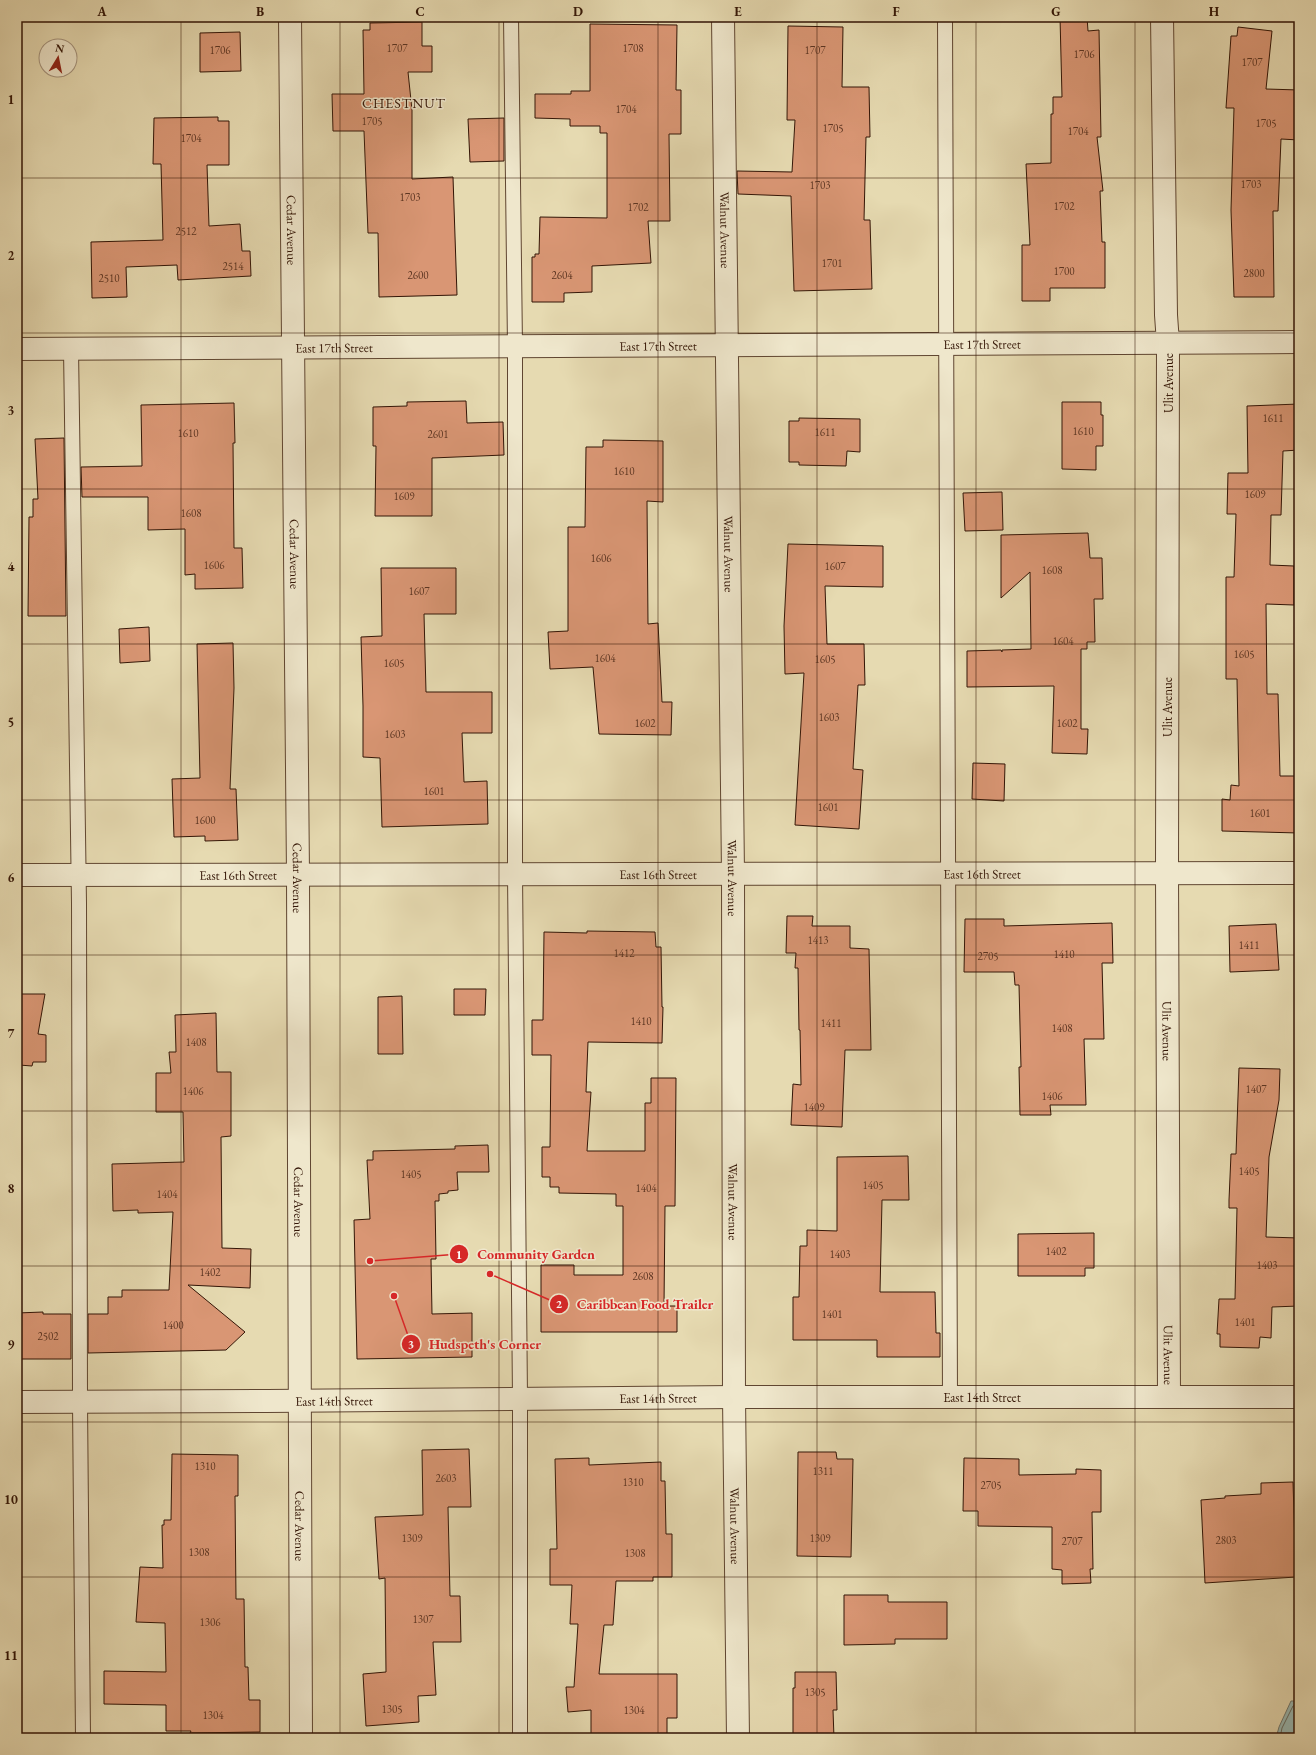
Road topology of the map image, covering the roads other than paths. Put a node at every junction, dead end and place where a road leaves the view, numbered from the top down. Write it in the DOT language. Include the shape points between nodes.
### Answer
graph roads {
  1 [pos="290,17"];
  2 [pos="511,17"];
  3 [pos="723,17"];
  4 [pos="945,17"];
  5 [pos="1162,17"];
  6 [pos="1299,342"];
  7 [pos="1168,343"];
  8 [pos="946,344"];
  9 [pos="728,345"];
  10 [pos="515,346"];
  11 [pos="293,348"];
  12 [pos="17,349"];
  13 [pos="71,349"];
  14 [pos="733,873"];
  15 [pos="948,873"];
  16 [pos="1167,873"];
  17 [pos="1299,873"];
  18 [pos="515,874"];
  19 [pos="17,875"];
  20 [pos="78,875"];
  21 [pos="298,875"];
  22 [pos="734,1397"];
  23 [pos="1169,1397"];
  24 [pos="1299,1397"];
  25 [pos="520,1398"];
  26 [pos="950,1398"];
  27 [pos="299,1401"];
  28 [pos="17,1402"];
  29 [pos="80,1402"];
  30 [pos="83,1738"];
  31 [pos="301,1738"];
  32 [pos="520,1738"];
  33 [pos="738,1738"];
  1 -- 11 [label="street, Cedar Avenue"];
  2 -- 10 [label="lane"];
  3 -- 9 [label="street, Walnut Avenue"];
  4 -- 8 [label="lane"];
  5 -- 7 [label="street, Ulit Avenue"];
  6 -- 7 [label="street, East 17th Street"];
  7 -- 8 [label="street, East 17th Street"];
  7 -- 16 [label="street, Ulit Avenue"];
  8 -- 9 [label="street, East 17th Street"];
  8 -- 15 [label="lane"];
  9 -- 10 [label="street, East 17th Street"];
  9 -- 14 [label="street, Walnut Avenue"];
  10 -- 11 [label="street, East 17th Street"];
  10 -- 18 [label="lane"];
  11 -- 13 [label="street, East 17th Street"];
  11 -- 21 [label="street, Cedar Avenue"];
  12 -- 13 [label="street, East 17th Street"];
  13 -- 20 [label="lane"];
  14 -- 15 [label="street, East 16th Street"];
  14 -- 18 [label="street, East 16th Street"];
  14 -- 22 [label="street, Walnut Avenue"];
  15 -- 16 [label="street, East 16th Street"];
  15 -- 26 [label="lane"];
  16 -- 17 [label="street, East 16th Street"];
  16 -- 23 [label="street, Ulit Avenue"];
  18 -- 21 [label="street, East 16th Street"];
  18 -- 25 [label="lane"];
  19 -- 20 [label="street, East 16th Street"];
  20 -- 21 [label="street, East 16th Street"];
  20 -- 29 [label="lane"];
  21 -- 27 [label="street, Cedar Avenue"];
  22 -- 25 [label="street, East 14th Street"];
  22 -- 26 [label="street, East 14th Street"];
  22 -- 33 [label="street, Walnut Avenue"];
  23 -- 24 [label="street, East 14th Street"];
  23 -- 26 [label="street, East 14th Street"];
  25 -- 27 [label="street, East 14th Street"];
  25 -- 32 [label="lane"];
  27 -- 29 [label="street, East 14th Street"];
  27 -- 31 [label="street, Cedar Avenue"];
  28 -- 29 [label="street, East 14th Street"];
  29 -- 30 [label="lane"];
}
